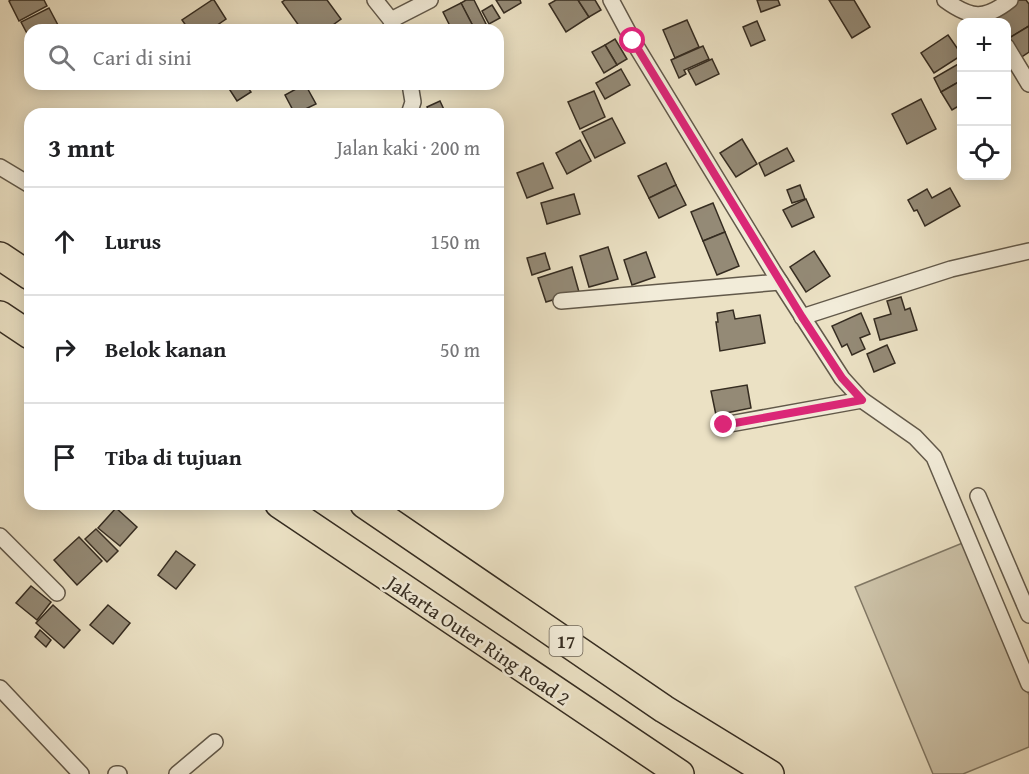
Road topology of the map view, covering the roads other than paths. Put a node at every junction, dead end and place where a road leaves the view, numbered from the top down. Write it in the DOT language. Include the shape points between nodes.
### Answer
graph roads {
  1 [pos="375,0"];
  2 [pos="430,0"];
  3 [pos="612,0"];
  4 [pos="945,0"];
  5 [pos="1010,0"];
  6 [pos="984,18"];
  7 [pos="989,18"];
  8 [pos="392,24"];
  9 [pos="394,24"];
  10 [pos="1011,54"];
  11 [pos="1029,84"];
  12 [pos="411,90"];
  13 [pos="410,108"];
  14 [pos="0,167"];
  15 [pos="24,181"];
  16 [pos="1029,251"];
  17 [pos="0,256"];
  18 [pos="24,272"];
  19 [pos="780,282"];
  20 [pos="561,301"];
  21 [pos="0,315"];
  22 [pos="802,317"];
  23 [pos="24,331"];
  24 [pos="862,400"];
  25 [pos="724,425"];
  26 [pos="978,496"];
  27 [pos="288,510"];
  28 [pos="373,510"];
  29 [pos="0,536"];
  30 [pos="57,593"];
  31 [pos="1029,615"];
  32 [pos="1025,667"];
  33 [pos="1029,684"];
  34 [pos="0,688"];
  35 [pos="215,742"];
  36 [pos="81,774"];
  37 [pos="177,774"];
  38 [pos="680,774"];
  39 [pos="770,774"];
  1 -- 8 [label="street"];
  2 -- 9 [label="street"];
  3 -- 19 [label="street"];
  4 -- 6 [label="street"];
  5 -- 7 [label="street"];
  10 -- 11 [label="street"];
  12 -- 13 [label="street"];
  14 -- 15 [label="street"];
  16 -- 22 [label="street" via="951,269"];
  17 -- 18 [label="highway"];
  19 -- 20 [label="street"];
  19 -- 22 [label="street"];
  21 -- 23 [label="highway"];
  22 -- 24 [label="street" via="842,378"];
  24 -- 25 [label="street"];
  24 -- 32 [label="street" via="915,437 934,457"];
  26 -- 31 [label="street"];
  27 -- 38 [label="highway, Jakarta Outer Ring Road 2 / 17"];
  28 -- 39 [label="highway, 17" via="664,709"];
  29 -- 30 [label="street"];
  32 -- 33 [label="street"];
  34 -- 36 [label="street"];
  35 -- 37 [label="street"];
}
